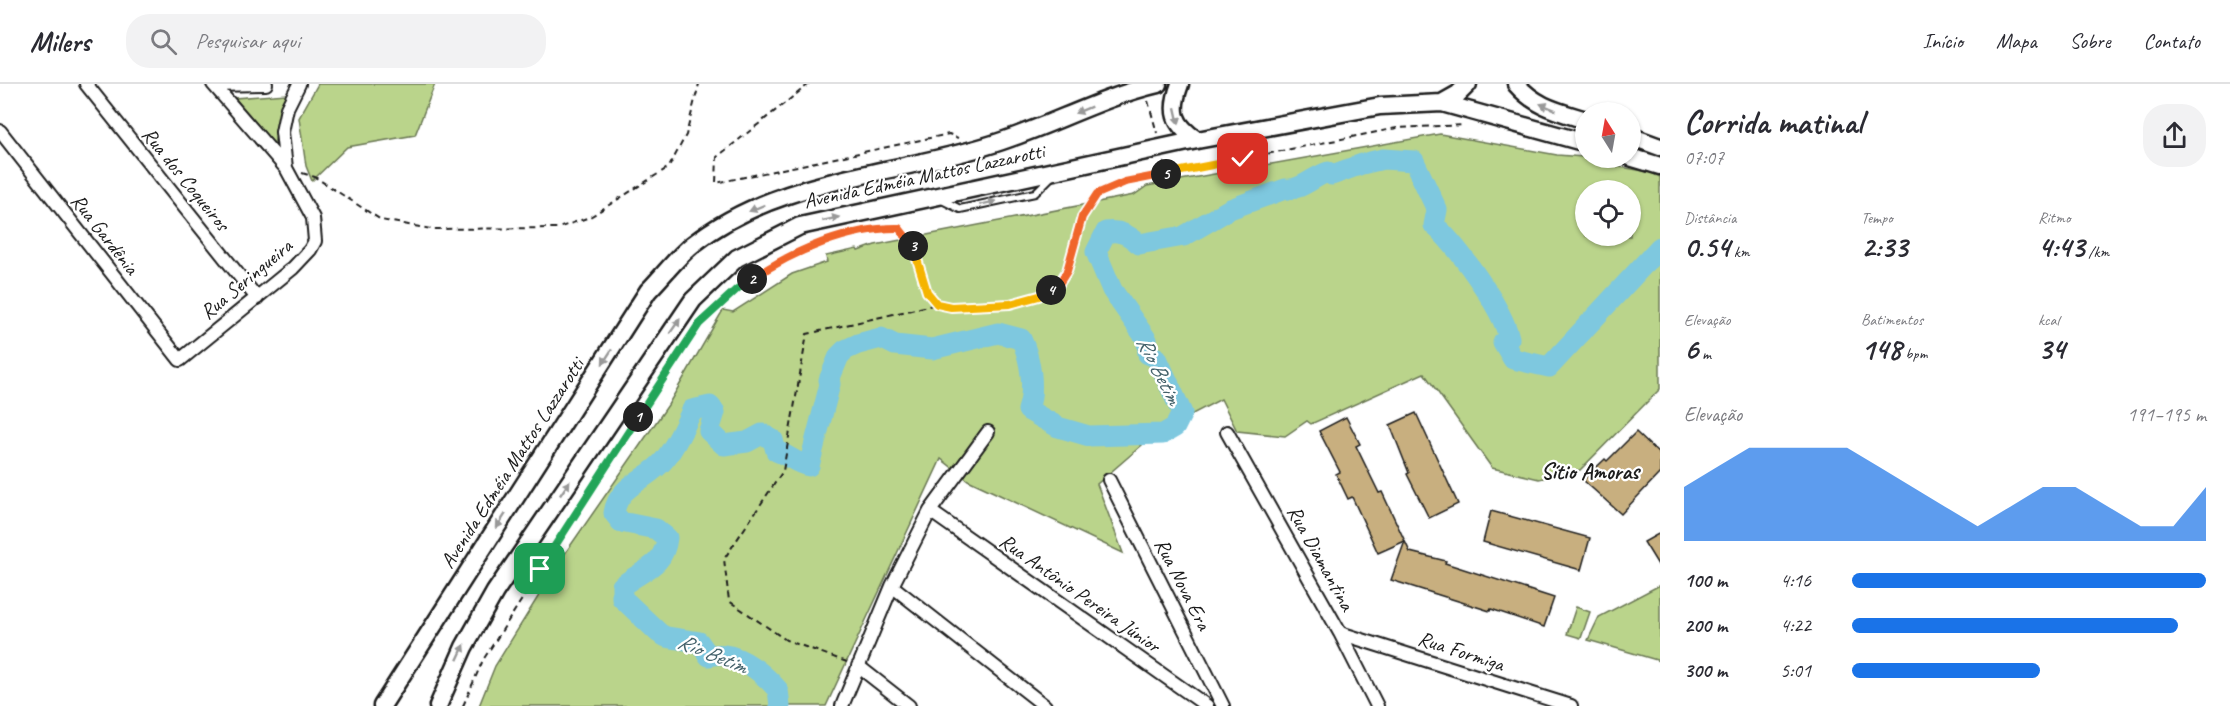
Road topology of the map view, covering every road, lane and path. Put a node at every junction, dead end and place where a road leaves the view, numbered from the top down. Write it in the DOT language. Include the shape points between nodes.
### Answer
graph roads {
  1 [pos="86,84"];
  2 [pos="266,84"];
  3 [pos="299,84"];
  4 [pos="699,84"];
  5 [pos="809,84"];
  6 [pos="1180,84"];
  7 [pos="1468,84"];
  8 [pos="1516,84"];
  9 [pos="214,85"];
  10 [pos="1151,86"];
  11 [pos="1442,104"];
  12 [pos="1575,116"];
  13 [pos="1469,125"];
  14 [pos="0,131"];
  15 [pos="1197,140"];
  16 [pos="1575,140"];
  17 [pos="1641,140"];
  18 [pos="983,147"];
  19 [pos="1660,147"];
  20 [pos="1161,148"];
  21 [pos="1641,160"];
  22 [pos="1660,166"];
  23 [pos="286,168"];
  24 [pos="1166,174"];
  25 [pos="256,298"];
  26 [pos="937,304"];
  27 [pos="180,360"];
  28 [pos="988,432"];
  29 [pos="1227,432"];
  30 [pos="1109,480"];
  31 [pos="930,511"];
  32 [pos="892,586"];
  33 [pos="1340,633"];
  34 [pos="858,666"];
  35 [pos="382,706"];
  36 [pos="438,706"];
  37 [pos="463,706"];
  38 [pos="842,706"];
  39 [pos="909,706"];
  40 [pos="1046,706"];
  41 [pos="1207,706"];
  42 [pos="1223,706"];
  43 [pos="1377,706"];
  44 [pos="1571,706"];
  1 -- 25 [label="street, Rua dos Coqueiros"];
  2 -- 9 [label="street"];
  3 -- 23 [label="street, Rua Seringueira" via="286,108 282,132"];
  4 -- 23 [label="path" via="686,135 669,167 590,217 558,228 431,229 381,220 315,177"];
  5 -- 18 [label="path" via="717,157 716,183 949,134"];
  6 -- 15 [label="main road, one-way" via="1174,100 1176,121"];
  7 -- 11 [label="main road"];
  12 -- 8 [label="main road, one-way" via="1543,106"];
  9 -- 23 [label="street"];
  10 -- 18 [label="main road, Avenida Edméia Mattos Lazzarotti, one-way"];
  10 -- 20 [label="path"];
  11 -- 15 [label="main road, Avenida Edméia Mattos Lazzarotti" via="1380,106"];
  11 -- 16 [label="main road, Avenida Edméia Mattos Lazzarotti"];
  13 -- 24 [label="path" via="1397,128"];
  14 -- 27 [label="street, Rua Gardênia"];
  15 -- 20 [label="main road, Avenida Edméia Mattos Lazzarotti"];
  17 -- 19 [label="main road"];
  18 -- 35 [label="main road, Avenida Edméia Mattos Lazzarotti, one-way" via="796,191 733,218 692,246 648,291"];
  20 -- 24 [label="path"];
  36 -- 20 [label="main road, Avenida Edméia Mattos Lazzarotti, one-way" via="464,647 495,592 693,300 737,258 800,226"];
  21 -- 22 [label="main road"];
  23 -- 25 [label="street, Rua Seringueira" via="313,218 315,241 293,268"];
  24 -- 26 [label="path" via="1125,182 1097,194 1082,217 1067,271 1057,287 1010,304"];
  25 -- 27 [label="street, Rua Seringueira"];
  26 -- 34 [label="path" via="807,334 783,471 724,559 729,601 786,640"];
  26 -- 37 [label="path" via="927,292 914,247 899,228 882,228 820,243 778,261 737,289 699,324 483,660"];
  28 -- 31 [label="street"];
  29 -- 33 [label="street, Rua Diamantina"];
  30 -- 42 [label="street, Rua Nova Era"];
  31 -- 32 [label="street"];
  31 -- 41 [label="street, Rua Antônio Pereira Júnior"];
  32 -- 34 [label="street"];
  32 -- 40 [label="street"];
  33 -- 43 [label="street, Rua Diamantina"];
  33 -- 44 [label="street, Rua Formiga"];
  34 -- 38 [label="street"];
  34 -- 39 [label="street"];
}
